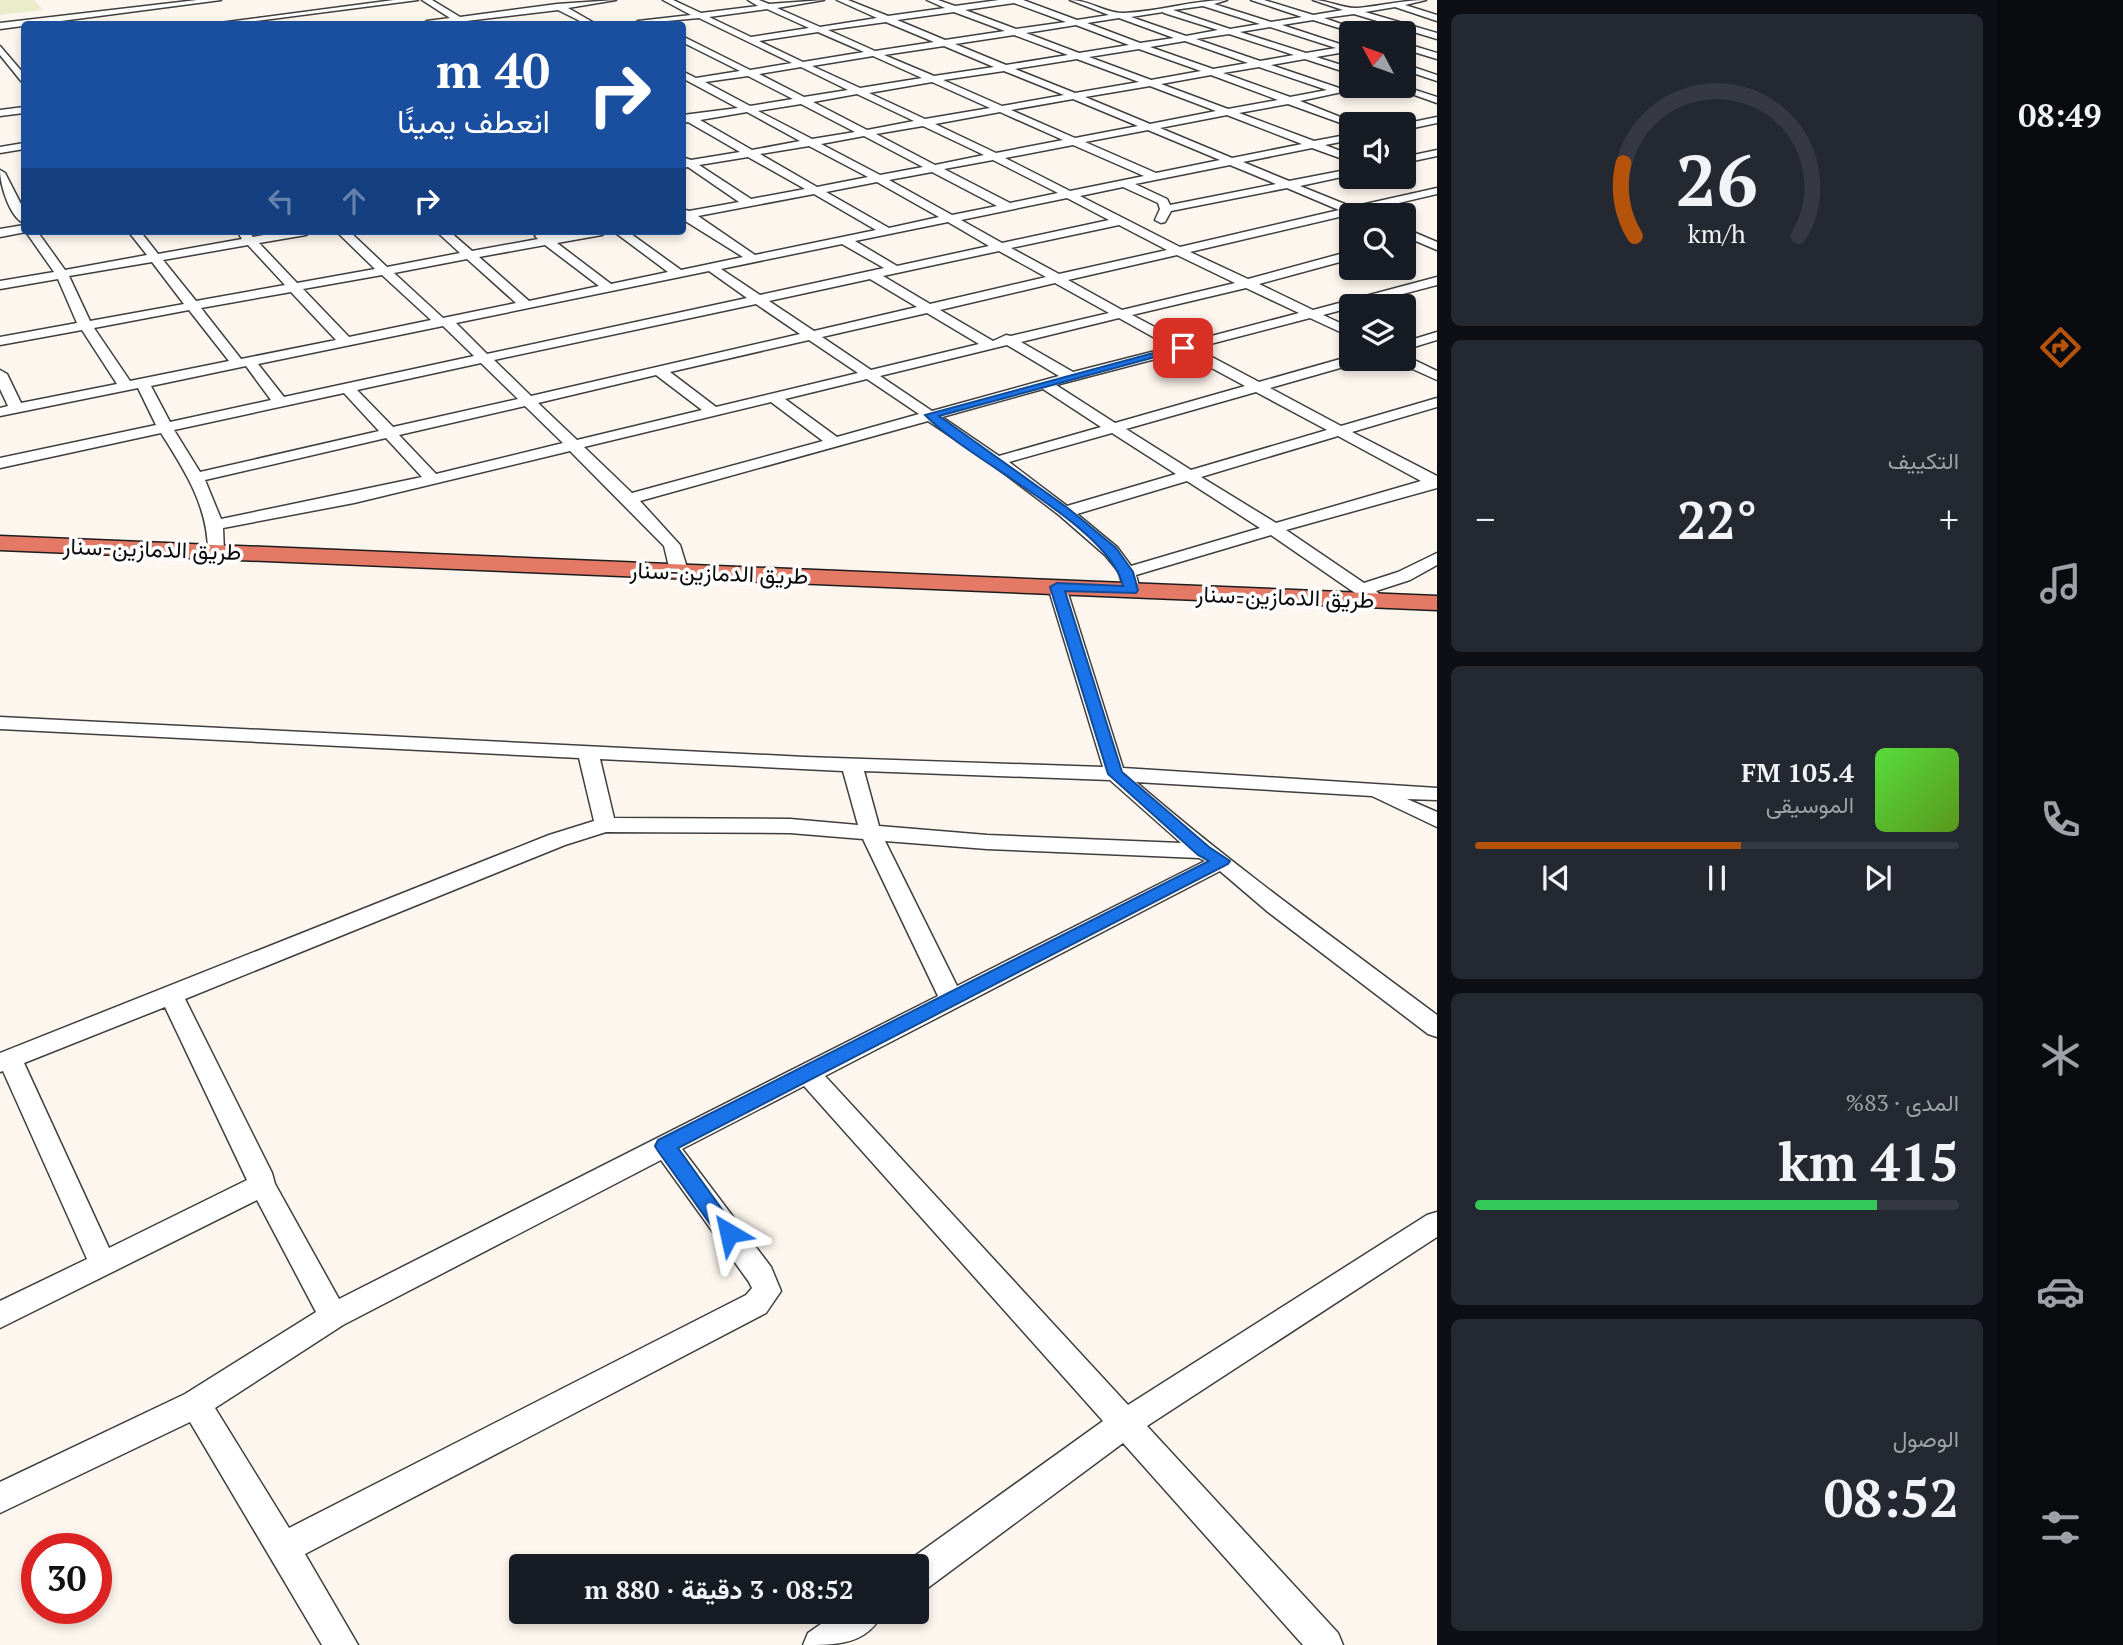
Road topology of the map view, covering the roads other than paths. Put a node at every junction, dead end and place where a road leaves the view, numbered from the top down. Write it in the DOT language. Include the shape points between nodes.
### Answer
graph roads {
  1 [pos="112,0"];
  2 [pos="216,0"];
  3 [pos="306,0"];
  4 [pos="414,0"];
  5 [pos="426,0"];
  6 [pos="544,0"];
  7 [pos="667,0"];
  8 [pos="752,0"];
  9 [pos="820,0"];
  10 [pos="841,0"];
  11 [pos="931,0"];
  12 [pos="1015,0"];
  13 [pos="1074,0"];
  14 [pos="1223,0"];
  15 [pos="1255,0"];
  16 [pos="1317,0"];
  17 [pos="1376,0"];
  18 [pos="1422,0"];
  19 [pos="1199,1"];
  20 [pos="611,2"];
  21 [pos="1144,3"];
  22 [pos="185,4"];
  23 [pos="1392,5"];
  24 [pos="558,7"];
  25 [pos="768,7"];
  26 [pos="956,9"];
  27 [pos="1163,9"];
  28 [pos="193,11"];
  29 [pos="1354,11"];
  30 [pos="322,12"];
  31 [pos="629,12"];
  32 [pos="508,14"];
  33 [pos="122,15"];
  34 [pos="701,16"];
  35 [pos="1119,16"];
  36 [pos="331,18"];
  37 [pos="1312,18"];
  38 [pos="1437,18"];
  39 [pos="888,19"];
  40 [pos="71,21"];
  41 [pos="242,21"];
  42 [pos="459,21"];
  43 [pos="467,21"];
  44 [pos="521,21"];
  45 [pos="586,21"];
  46 [pos="647,21"];
  47 [pos="671,21"];
  48 [pos="1075,22"];
  49 [pos="1270,24"];
  50 [pos="21,25"];
  51 [pos="0,26"];
  52 [pos="1339,26"];
  53 [pos="817,30"];
  54 [pos="1016,32"];
  55 [pos="1232,32"];
  56 [pos="1434,34"];
  57 [pos="1416,36"];
  58 [pos="1183,38"];
  59 [pos="686,40"];
  60 [pos="748,40"];
  61 [pos="736,41"];
  62 [pos="944,43"];
  63 [pos="712,45"];
  64 [pos="1138,46"];
  65 [pos="1339,46"];
  66 [pos="699,47"];
  67 [pos="686,49"];
  68 [pos="13,50"];
  69 [pos="1416,50"];
  70 [pos="1,51"];
  71 [pos="1339,51"];
  72 [pos="872,54"];
  73 [pos="1078,55"];
  74 [pos="1305,56"];
  75 [pos="1437,56"];
  76 [pos="1258,64"];
  77 [pos="802,65"];
  78 [pos="1339,67"];
  79 [pos="1004,68"];
  80 [pos="1416,71"];
  81 [pos="1210,72"];
  82 [pos="1437,72"];
  83 [pos="749,73"];
  84 [pos="21,74"];
  85 [pos="1425,74"];
  86 [pos="686,76"];
  87 [pos="1416,76"];
  88 [pos="21,78"];
  89 [pos="1437,78"];
  90 [pos="12,80"];
  91 [pos="931,80"];
  92 [pos="696,81"];
  93 [pos="686,82"];
  94 [pos="1149,82"];
  95 [pos="1339,90"];
  96 [pos="1336,91"];
  97 [pos="858,92"];
  98 [pos="1416,93"];
  99 [pos="1073,96"];
  100 [pos="804,100"];
  101 [pos="1287,100"];
  102 [pos="1437,100"];
  103 [pos="751,109"];
  104 [pos="999,109"];
  105 [pos="21,110"];
  106 [pos="1226,112"];
  107 [pos="0,113"];
  108 [pos="686,118"];
  109 [pos="686,119"];
  110 [pos="1339,119"];
  111 [pos="1434,122"];
  112 [pos="922,123"];
  113 [pos="1416,125"];
  114 [pos="1147,127"];
  115 [pos="866,132"];
  116 [pos="1073,140"];
  117 [pos="1339,140"];
  118 [pos="808,143"];
  119 [pos="1314,145"];
  120 [pos="21,146"];
  121 [pos="0,149"];
  122 [pos="750,153"];
  123 [pos="1437,153"];
  124 [pos="1339,154"];
  125 [pos="992,155"];
  126 [pos="1416,157"];
  127 [pos="1416,161"];
  128 [pos="1232,162"];
  129 [pos="686,163"];
  130 [pos="686,164"];
  131 [pos="1437,167"];
  132 [pos="935,168"];
  133 [pos="0,173"];
  134 [pos="1339,175"];
  135 [pos="1155,177"];
  136 [pos="879,179"];
  137 [pos="1124,183"];
  138 [pos="1290,185"];
  139 [pos="4,189"];
  140 [pos="814,191"];
  141 [pos="1437,191"];
  142 [pos="1066,194"];
  143 [pos="750,203"];
  144 [pos="1393,203"];
  145 [pos="1007,206"];
  146 [pos="1339,206"];
  147 [pos="1166,209"];
  148 [pos="686,214"];
  149 [pos="21,215"];
  150 [pos="686,215"];
  151 [pos="1339,217"];
  152 [pos="949,218"];
  153 [pos="1120,221"];
  154 [pos="21,230"];
  155 [pos="886,230"];
  156 [pos="1437,232"];
  157 [pos="0,233"];
  158 [pos="34,235"];
  159 [pos="137,235"];
  160 [pos="346,235"];
  161 [pos="447,235"];
  162 [pos="539,235"];
  163 [pos="580,235"];
  164 [pos="625,235"];
  165 [pos="245,236"];
  166 [pos="1416,236"];
  167 [pos="1154,238"];
  168 [pos="844,240"];
  169 [pos="1416,240"];
  170 [pos="547,241"];
  171 [pos="1437,246"];
  172 [pos="1002,248"];
  173 [pos="1178,250"];
  174 [pos="470,255"];
  175 [pos="155,258"];
  176 [pos="1339,258"];
  177 [pos="754,259"];
  178 [pos="712,268"];
  179 [pos="384,271"];
  180 [pos="897,271"];
  181 [pos="62,274"];
  182 [pos="679,274"];
  183 [pos="874,276"];
  184 [pos="1055,278"];
  185 [pos="1437,281"];
  186 [pos="1249,283"];
  187 [pos="0,285"];
  188 [pos="292,287"];
  189 [pos="609,288"];
  190 [pos="758,300"];
  191 [pos="192,305"];
  192 [pos="526,305"];
  193 [pos="927,307"];
  194 [pos="1117,313"];
  195 [pos="1315,314"];
  196 [pos="443,322"];
  197 [pos="85,325"];
  198 [pos="1339,327"];
  199 [pos="810,335"];
  200 [pos="1437,336"];
  201 [pos="1006,340"];
  202 [pos="0,341"];
  203 [pos="346,342"];
  204 [pos="1416,342"];
  205 [pos="989,344"];
  206 [pos="1183,348"];
  207 [pos="485,359"];
  208 [pos="243,362"];
  209 [pos="1339,364"];
  210 [pos="1416,366"];
  211 [pos="658,370"];
  212 [pos="0,374"];
  213 [pos="866,374"];
  214 [pos="1437,376"];
  215 [pos="1071,377"];
  216 [pos="134,384"];
  217 [pos="1044,384"];
  218 [pos="1254,386"];
  219 [pos="347,388"];
  220 [pos="773,397"];
  221 [pos="528,400"];
  222 [pos="279,402"];
  223 [pos="1437,402"];
  224 [pos="16,408"];
  225 [pos="713,411"];
  226 [pos="0,412"];
  227 [pos="930,415"];
  228 [pos="165,426"];
  229 [pos="1113,426"];
  230 [pos="1339,430"];
  231 [pos="388,432"];
  232 [pos="835,442"];
  233 [pos="574,445"];
  234 [pos="997,461"];
  235 [pos="0,463"];
  236 [pos="1187,474"];
  237 [pos="197,477"];
  238 [pos="433,479"];
  239 [pos="1436,482"];
  240 [pos="628,499"];
  241 [pos="1065,512"];
  242 [pos="214,525"];
  243 [pos="1272,528"];
  244 [pos="0,543"];
  245 [pos="216,552"];
  246 [pos="1437,558"];
  247 [pos="679,571"];
  248 [pos="1129,581"];
  249 [pos="1057,587"];
  250 [pos="1370,595"];
  251 [pos="1437,603"];
  252 [pos="0,723"];
  253 [pos="588,752"];
  254 [pos="852,765"];
  255 [pos="1115,774"];
  256 [pos="1369,790"];
  257 [pos="1437,794"];
  258 [pos="1437,820"];
  259 [pos="605,825"];
  260 [pos="870,832"];
  261 [pos="1213,856"];
  262 [pos="171,995"];
  263 [pos="951,999"];
  264 [pos="1437,1028"];
  265 [pos="5,1061"];
  266 [pos="807,1073"];
  267 [pos="665,1146"];
  268 [pos="262,1185"];
  269 [pos="1437,1223"];
  270 [pos="102,1262"];
  271 [pos="0,1315"];
  272 [pos="333,1316"];
  273 [pos="196,1404"];
  274 [pos="1125,1423"];
  275 [pos="0,1498"];
  276 [pos="282,1549"];
  277 [pos="929,1566"];
  278 [pos="850,1624"];
  279 [pos="341,1645"];
  280 [pos="821,1645"];
  281 [pos="1326,1645"];
  1 -- 33 [label="street"];
  2 -- 22 [label="street"];
  3 -- 30 [label="street"];
  4 -- 30 [label="street"];
  5 -- 42 [label="street"];
  6 -- 24 [label="street"];
  7 -- 34 [label="street"];
  8 -- 25 [label="street"];
  9 -- 25 [label="street"];
  10 -- 39 [label="street"];
  11 -- 26 [label="street"];
  12 -- 26 [label="street"];
  12 -- 48 [label="street"];
  13 -- 35 [label="street"];
  14 -- 19 [label="street"];
  15 -- 37 [label="street"];
  16 -- 29 [label="street"];
  17 -- 23 [label="street"];
  18 -- 23 [label="street"];
  19 -- 27 [label="street"];
  19 -- 49 [label="street"];
  20 -- 24 [label="street"];
  21 -- 27 [label="street"];
  22 -- 28 [label="street"];
  22 -- 33 [label="street"];
  23 -- 29 [label="street"];
  23 -- 38 [label="street"];
  24 -- 32 [label="street"];
  24 -- 45 [label="street"];
  25 -- 34 [label="street"];
  25 -- 53 [label="street"];
  26 -- 39 [label="street"];
  26 -- 54 [label="street"];
  27 -- 35 [label="street"];
  27 -- 55 [label="street"];
  29 -- 37 [label="street"];
  29 -- 56 [label="street"];
  30 -- 36 [label="street"];
  30 -- 41 [label="street"];
  31 -- 46 [label="street"];
  32 -- 43 [label="street"];
  32 -- 44 [label="street"];
  33 -- 40 [label="street"];
  34 -- 47 [label="street"];
  34 -- 60 [label="street"];
  35 -- 48 [label="street"];
  35 -- 58 [label="street"];
  37 -- 49 [label="street"];
  37 -- 52 [label="street"];
  39 -- 53 [label="street"];
  39 -- 62 [label="street"];
  48 -- 54 [label="street"];
  48 -- 64 [label="street"];
  49 -- 55 [label="street"];
  49 -- 65 [label="street"];
  50 -- 51 [label="street"];
  53 -- 60 [label="street"];
  53 -- 72 [label="street"];
  54 -- 62 [label="street"];
  54 -- 73 [label="street"];
  55 -- 58 [label="street"];
  55 -- 74 [label="street"];
  56 -- 57 [label="street"];
  58 -- 64 [label="street"];
  58 -- 76 [label="street"];
  59 -- 66 [label="street"];
  60 -- 61 [label="street"];
  60 -- 77 [label="street"];
  62 -- 72 [label="street"];
  62 -- 79 [label="street"];
  63 -- 66 [label="street"];
  64 -- 73 [label="street"];
  64 -- 81 [label="street"];
  66 -- 67 [label="street"];
  66 -- 83 [label="street"];
  68 -- 70 [label="street"];
  69 -- 75 [label="street"];
  70 -- 84 [label="street"];
  71 -- 74 [label="street"];
  72 -- 77 [label="street"];
  72 -- 91 [label="street"];
  73 -- 79 [label="street"];
  73 -- 94 [label="street"];
  74 -- 76 [label="street"];
  74 -- 78 [label="street"];
  76 -- 81 [label="street"];
  76 -- 96 [label="street"];
  77 -- 83 [label="street"];
  77 -- 97 [label="street"];
  79 -- 91 [label="street"];
  79 -- 99 [label="street"];
  80 -- 85 [label="street"];
  81 -- 94 [label="street"];
  81 -- 101 [label="street"];
  82 -- 85 [label="street"];
  83 -- 92 [label="street"];
  83 -- 100 [label="street"];
  85 -- 87 [label="street"];
  85 -- 89 [label="street"];
  86 -- 92 [label="street"];
  88 -- 90 [label="street"];
  91 -- 97 [label="street"];
  91 -- 104 [label="street"];
  92 -- 93 [label="street"];
  92 -- 103 [label="street"];
  94 -- 99 [label="street"];
  94 -- 106 [label="street"];
  95 -- 96 [label="street"];
  96 -- 101 [label="street"];
  97 -- 100 [label="street"];
  97 -- 112 [label="street"];
  98 -- 102 [label="street"];
  99 -- 104 [label="street"];
  99 -- 114 [label="street"];
  100 -- 103 [label="street"];
  100 -- 115 [label="street"];
  101 -- 106 [label="street"];
  101 -- 110 [label="street"];
  103 -- 108 [label="street"];
  103 -- 118 [label="street"];
  104 -- 112 [label="street"];
  104 -- 116 [label="street"];
  105 -- 107 [label="street"];
  106 -- 114 [label="street"];
  106 -- 119 [label="street"];
  109 -- 122 [label="street"];
  111 -- 113 [label="street"];
  112 -- 115 [label="street"];
  112 -- 125 [label="street"];
  114 -- 116 [label="street"];
  114 -- 128 [label="street"];
  115 -- 118 [label="street"];
  115 -- 132 [label="street"];
  116 -- 125 [label="street"];
  116 -- 135 [label="street"];
  117 -- 119 [label="street"];
  118 -- 122 [label="street"];
  118 -- 136 [label="street"];
  119 -- 124 [label="street"];
  119 -- 128 [label="street"];
  120 -- 121 [label="street"];
  122 -- 129 [label="street"];
  122 -- 140 [label="street"];
  123 -- 126 [label="street"];
  125 -- 132 [label="street"];
  125 -- 142 [label="street"];
  127 -- 131 [label="street"];
  128 -- 135 [label="street"];
  128 -- 138 [label="street"];
  130 -- 143 [label="street"];
  132 -- 136 [label="street"];
  132 -- 145 [label="street"];
  133 -- 139 [label="street"];
  134 -- 138 [label="street"];
  135 -- 137 [label="street"];
  136 -- 140 [label="street"];
  136 -- 152 [label="street"];
  137 -- 142 [label="street"];
  137 -- 147 [label="street" via="1163,201"];
  138 -- 146 [label="street"];
  138 -- 147 [label="street"];
  139 -- 149 [label="street"];
  140 -- 143 [label="street"];
  140 -- 155 [label="street"];
  141 -- 144 [label="street"];
  142 -- 145 [label="street"];
  142 -- 153 [label="street"];
  143 -- 148 [label="street"];
  145 -- 152 [label="street"];
  147 -- 167 [label="street"];
  150 -- 177 [label="street"];
  151 -- 173 [label="street"];
  152 -- 155 [label="street"];
  152 -- 172 [label="street"];
  153 -- 167 [label="street"];
  153 -- 172 [label="street"];
  154 -- 157 [label="street"];
  155 -- 168 [label="street"];
  156 -- 166 [label="street"];
  158 -- 181 [label="street"];
  159 -- 175 [label="street"];
  160 -- 179 [label="street"];
  161 -- 174 [label="street"];
  162 -- 170 [label="street"];
  163 -- 170 [label="street"];
  164 -- 182 [label="street"];
  165 -- 175 [label="street"];
  165 -- 188 [label="street"];
  167 -- 173 [label="street"];
  168 -- 177 [label="street"];
  168 -- 180 [label="street"];
  169 -- 171 [label="street"];
  170 -- 174 [label="street"];
  170 -- 189 [label="street"];
  172 -- 180 [label="street"];
  172 -- 184 [label="street"];
  173 -- 184 [label="street"];
  173 -- 186 [label="street"];
  174 -- 179 [label="street"];
  174 -- 192 [label="street"];
  175 -- 181 [label="street"];
  175 -- 191 [label="street"];
  176 -- 186 [label="street"];
  177 -- 178 [label="street"];
  178 -- 182 [label="street"];
  178 -- 190 [label="street"];
  179 -- 188 [label="street"];
  179 -- 196 [label="street"];
  180 -- 183 [label="street"];
  181 -- 187 [label="street"];
  181 -- 197 [label="street"];
  182 -- 189 [label="street"];
  183 -- 190 [label="street"];
  183 -- 193 [label="street"];
  184 -- 193 [label="street"];
  184 -- 194 [label="street"];
  185 -- 195 [label="street"];
  186 -- 194 [label="street"];
  186 -- 195 [label="street"];
  188 -- 191 [label="street"];
  188 -- 203 [label="street"];
  189 -- 192 [label="street"];
  190 -- 199 [label="street"];
  190 -- 207 [label="street"];
  191 -- 197 [label="street"];
  191 -- 208 [label="street"];
  192 -- 196 [label="street"];
  193 -- 199 [label="street"];
  193 -- 205 [label="street"];
  194 -- 201 [label="street"];
  194 -- 206 [label="street"];
  195 -- 198 [label="street"];
  195 -- 206 [label="street"];
  196 -- 203 [label="street"];
  196 -- 207 [label="street"];
  197 -- 202 [label="street"];
  197 -- 216 [label="street"];
  199 -- 211 [label="street"];
  199 -- 213 [label="street"];
  200 -- 204 [label="street"];
  201 -- 205 [label="street"];
  201 -- 215 [label="street"];
  203 -- 208 [label="street"];
  205 -- 213 [label="street"];
  206 -- 215 [label="street"];
  206 -- 218 [label="street"];
  207 -- 219 [label="street"];
  207 -- 221 [label="street"];
  208 -- 216 [label="street"];
  208 -- 222 [label="street"];
  209 -- 218 [label="street"];
  210 -- 214 [label="street"];
  211 -- 221 [label="street"];
  211 -- 225 [label="street"];
  212 -- 224 [label="street"];
  213 -- 220 [label="street"];
  213 -- 227 [label="street"];
  215 -- 217 [label="street"];
  216 -- 224 [label="street"];
  216 -- 228 [label="street"];
  217 -- 227 [label="street"];
  217 -- 229 [label="street"];
  218 -- 229 [label="street"];
  218 -- 230 [label="street"];
  219 -- 222 [label="street"];
  219 -- 231 [label="street"];
  220 -- 225 [label="street"];
  220 -- 232 [label="street"];
  221 -- 231 [label="street"];
  221 -- 233 [label="street"];
  222 -- 228 [label="street"];
  223 -- 230 [label="street"];
  224 -- 226 [label="street"];
  225 -- 233 [label="street"];
  227 -- 232 [label="street"];
  227 -- 234 [label="street"];
  228 -- 235 [label="street"];
  228 -- 237 [label="street"];
  229 -- 234 [label="street"];
  229 -- 236 [label="street"];
  230 -- 236 [label="street"];
  230 -- 239 [label="street"];
  231 -- 237 [label="street"];
  231 -- 238 [label="street"];
  232 -- 240 [label="street"];
  233 -- 238 [label="street"];
  233 -- 240 [label="street"];
  234 -- 241 [label="street"];
  236 -- 241 [label="street"];
  236 -- 243 [label="street"];
  237 -- 242 [label="street"];
  238 -- 242 [label="street"];
  239 -- 243 [label="street"];
  240 -- 247 [label="street" via="672,545"];
  241 -- 248 [label="street" via="1111,551"];
  242 -- 245 [label="street"];
  243 -- 248 [label="street"];
  243 -- 250 [label="street"];
  244 -- 245 [label="highway, طريق الدمازين-سنار"];
  245 -- 247 [label="highway, طريق الدمازين-سنار"];
  246 -- 250 [label="street"];
  247 -- 249 [label="highway, طريق الدمازين-سنار"];
  248 -- 249 [label="highway, طريق الدمازين-سنار"];
  248 -- 250 [label="highway, طريق الدمازين-سنار"];
  249 -- 255 [label="street"];
  250 -- 251 [label="highway, طريق الدمازين-سنار"];
  252 -- 253 [label="street"];
  253 -- 254 [label="street"];
  253 -- 259 [label="street"];
  254 -- 255 [label="street"];
  254 -- 260 [label="street"];
  255 -- 256 [label="street"];
  255 -- 261 [label="street"];
  256 -- 257 [label="street"];
  256 -- 258 [label="street"];
  259 -- 260 [label="street" via="790,826"];
  259 -- 262 [label="street" via="557,840"];
  260 -- 261 [label="street"];
  260 -- 263 [label="street"];
  261 -- 263 [label="street"];
  261 -- 264 [label="street"];
  262 -- 265 [label="street"];
  262 -- 268 [label="street"];
  263 -- 266 [label="street"];
  265 -- 270 [label="street"];
  266 -- 267 [label="street"];
  266 -- 274 [label="street"];
  267 -- 272 [label="street"];
  267 -- 276 [label="street" via="761,1276 767,1291 756,1304"];
  268 -- 270 [label="street"];
  268 -- 272 [label="street"];
  269 -- 274 [label="street"];
  270 -- 271 [label="street"];
  272 -- 273 [label="street"];
  273 -- 275 [label="street"];
  273 -- 276 [label="street"];
  274 -- 277 [label="street"];
  274 -- 281 [label="street"];
  276 -- 279 [label="street"];
  278 -- 280 [label="street"];
}
